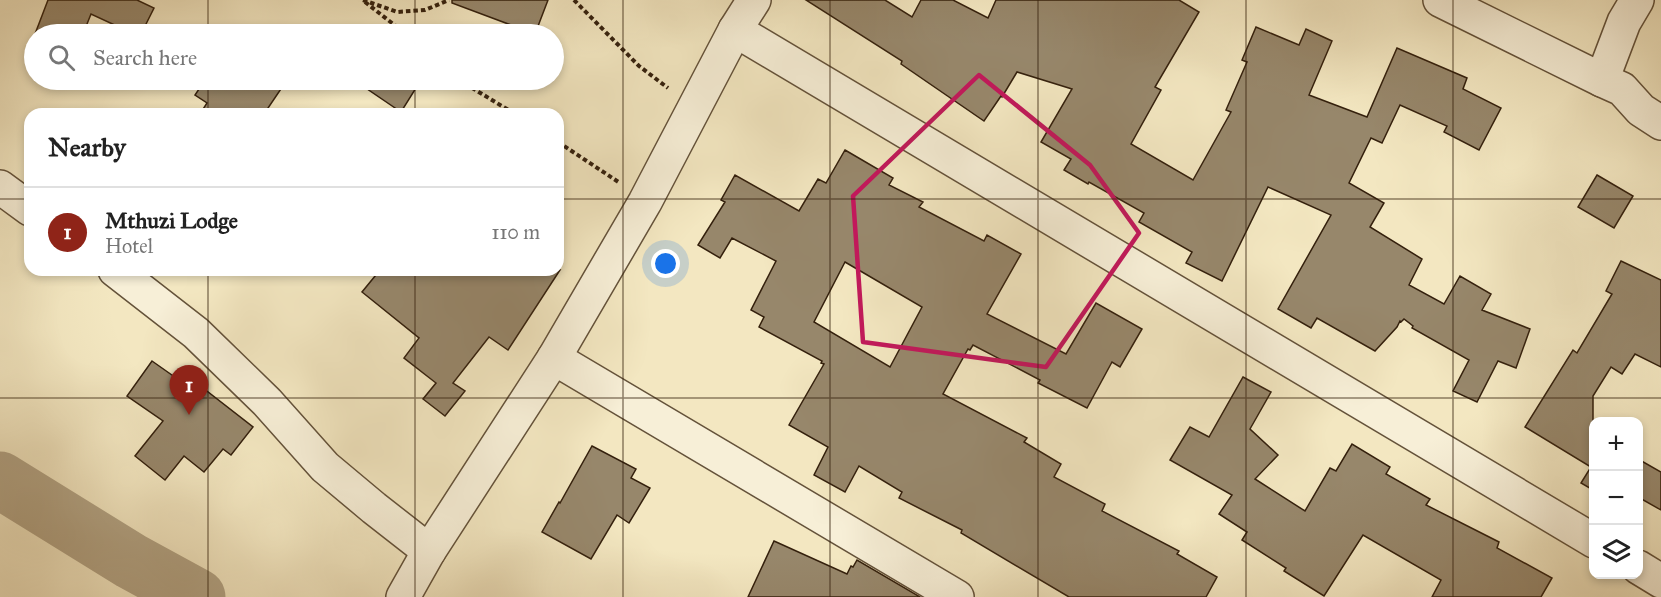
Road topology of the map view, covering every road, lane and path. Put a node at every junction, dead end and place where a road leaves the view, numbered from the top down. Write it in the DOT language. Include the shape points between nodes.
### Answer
graph roads {
  1 [pos="362,0"];
  2 [pos="449,0"];
  3 [pos="574,0"];
  4 [pos="754,0"];
  5 [pos="1440,0"];
  6 [pos="1637,0"];
  7 [pos="393,24"];
  8 [pos="735,30"];
  9 [pos="1602,80"];
  10 [pos="475,90"];
  11 [pos="505,108"];
  12 [pos="696,108"];
  13 [pos="1661,123"];
  14 [pos="564,146"];
  15 [pos="0,187"];
  16 [pos="645,202"];
  17 [pos="24,205"];
  18 [pos="123,276"];
  19 [pos="554,358"];
  20 [pos="1589,539"];
  21 [pos="429,551"];
  22 [pos="1643,570"];
  23 [pos="1661,581"];
  24 [pos="403,597"];
  25 [pos="957,597"];
  1 -- 2 [label="path" via="397,12 424,10"];
  1 -- 7 [label="path"];
  3 -- 12 [label="path" via="639,66"];
  4 -- 8 [label="street"];
  5 -- 9 [label="street"];
  6 -- 9 [label="street" via="1612,49"];
  8 -- 12 [label="street"];
  8 -- 20 [label="street"];
  9 -- 13 [label="street" via="1622,89 1641,110"];
  10 -- 11 [label="path"];
  12 -- 16 [label="street"];
  14 -- 16 [label="path"];
  15 -- 17 [label="street"];
  16 -- 19 [label="street"];
  18 -- 21 [label="street" via="196,333 326,467"];
  19 -- 21 [label="street"];
  19 -- 25 [label="street"];
  21 -- 24 [label="street"];
  22 -- 23 [label="street"];
}
